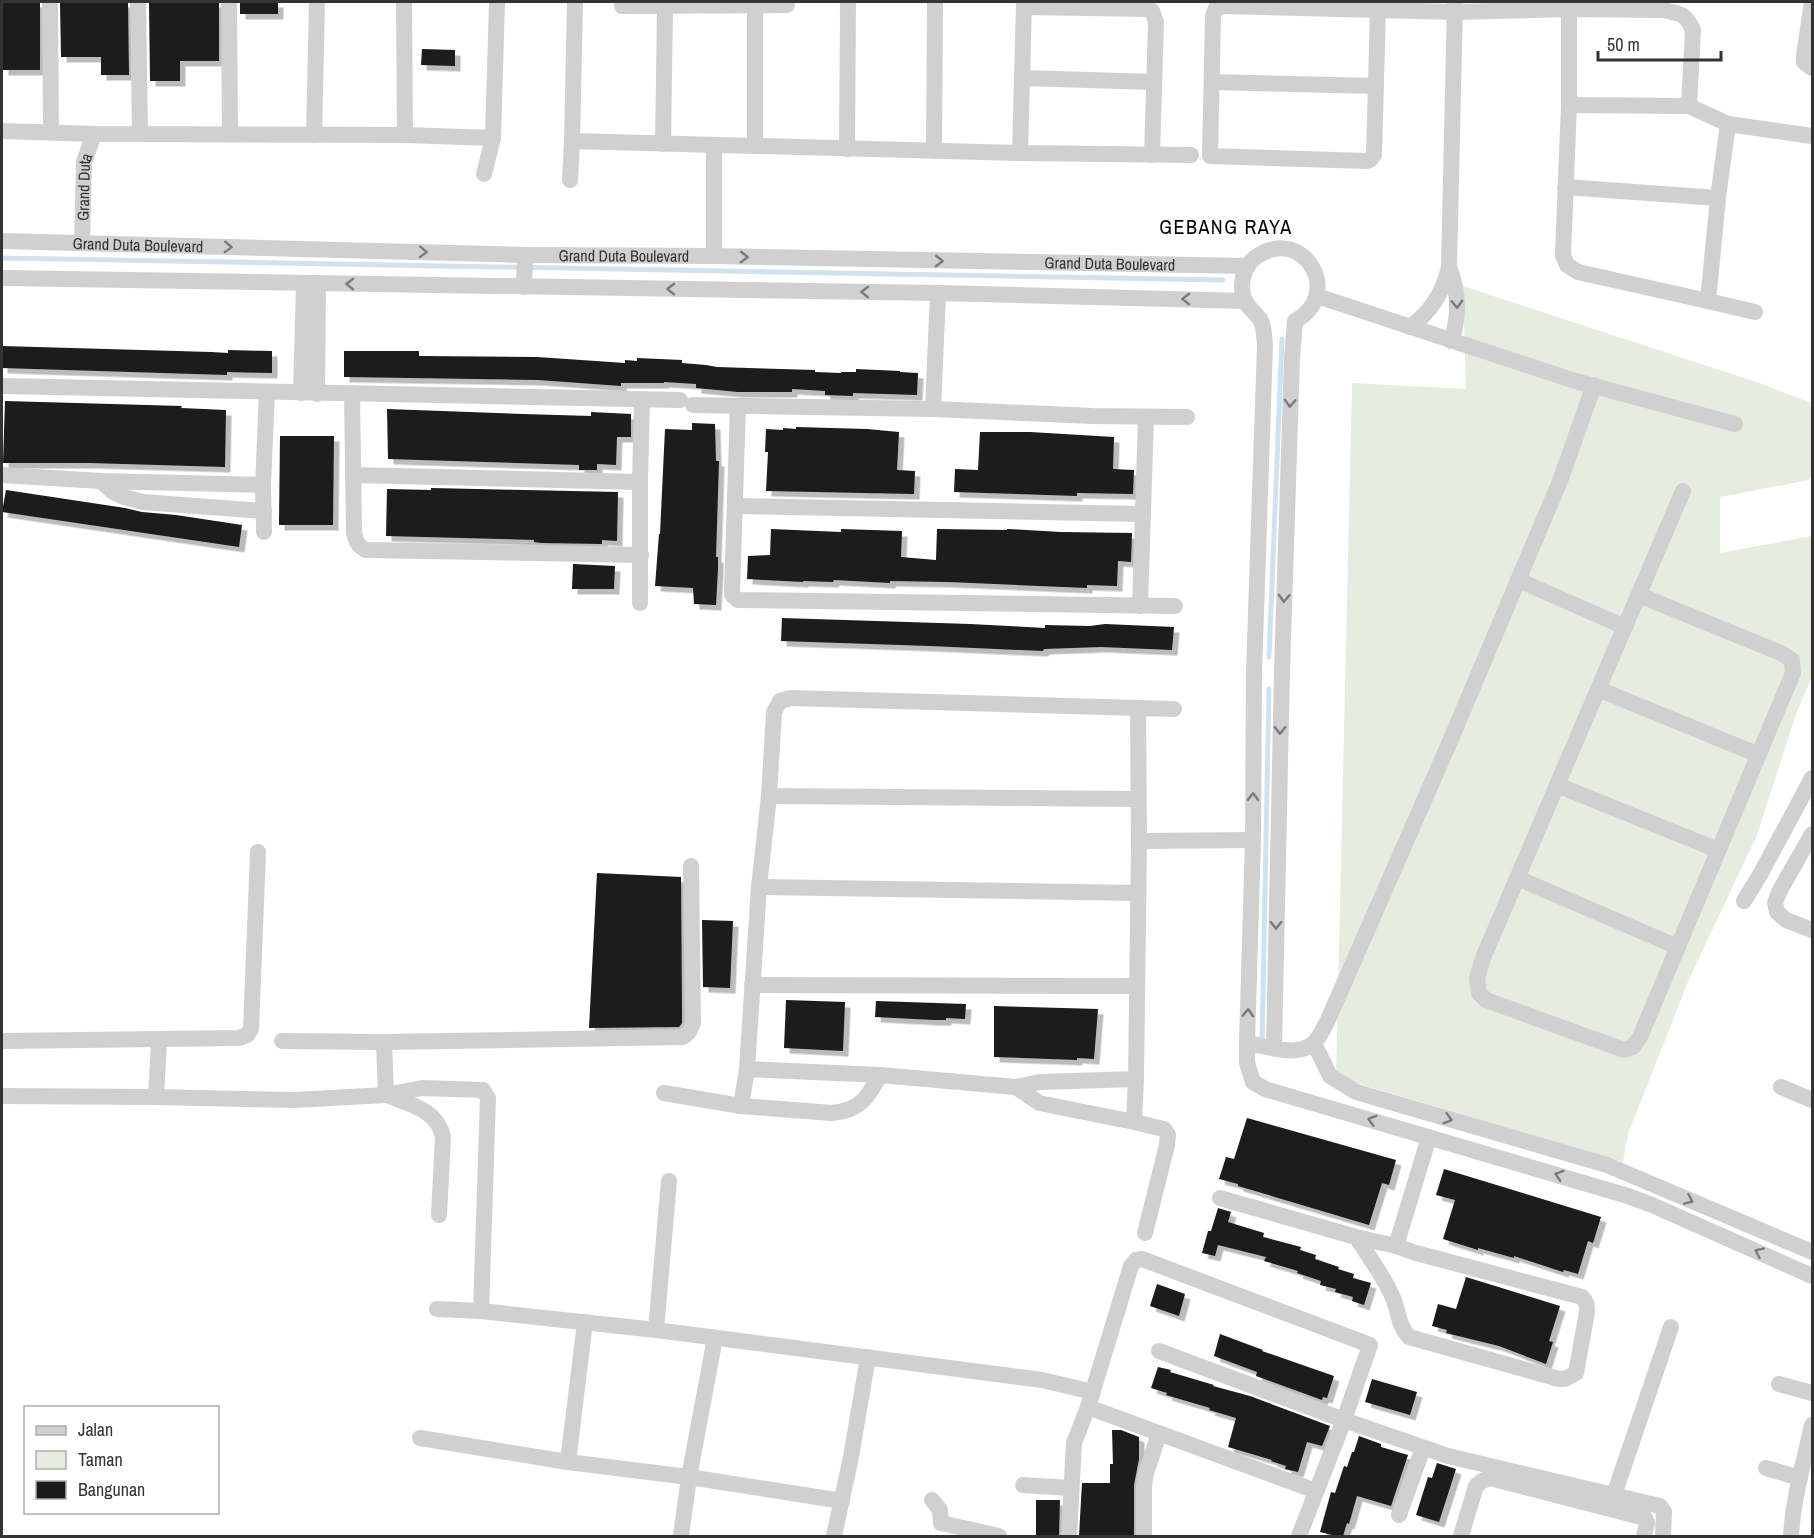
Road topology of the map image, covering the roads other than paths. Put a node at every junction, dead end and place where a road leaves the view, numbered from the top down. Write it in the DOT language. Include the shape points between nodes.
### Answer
graph roads {
  1 [pos="50,2"];
  2 [pos="138,2"];
  3 [pos="230,2"];
  4 [pos="317,2"];
  5 [pos="404,2"];
  6 [pos="497,2"];
  7 [pos="575,2"];
  8 [pos="848,2"];
  9 [pos="935,2"];
  10 [pos="1812,2"];
  11 [pos="1024,4"];
  12 [pos="755,5"];
  13 [pos="787,5"];
  14 [pos="1569,5"];
  15 [pos="622,6"];
  16 [pos="665,6"];
  17 [pos="1455,7"];
  18 [pos="1378,10"];
  19 [pos="1812,68"];
  20 [pos="1023,78"];
  21 [pos="1154,82"];
  22 [pos="1212,82"];
  23 [pos="1376,86"];
  24 [pos="1569,105"];
  25 [pos="1689,106"];
  26 [pos="1728,124"];
  27 [pos="2,130"];
  28 [pos="51,132"];
  29 [pos="94,134"];
  30 [pos="140,134"];
  31 [pos="230,134"];
  32 [pos="314,135"];
  33 [pos="405,135"];
  34 [pos="1812,136"];
  35 [pos="493,138"];
  36 [pos="572,141"];
  37 [pos="663,144"];
  38 [pos="714,145"];
  39 [pos="755,146"];
  40 [pos="847,149"];
  41 [pos="934,151"];
  42 [pos="1020,153"];
  43 [pos="1152,154"];
  44 [pos="1191,155"];
  45 [pos="484,174"];
  46 [pos="570,180"];
  47 [pos="1565,187"];
  48 [pos="1718,198"];
  49 [pos="2,242"];
  50 [pos="82,243"];
  51 [pos="714,256"];
  52 [pos="1248,266"];
  53 [pos="1449,267"];
  54 [pos="525,270"];
  55 [pos="2,278"];
  56 [pos="311,284"];
  57 [pos="938,293"];
  58 [pos="1317,296"];
  59 [pos="1245,301"];
  60 [pos="1708,301"];
  61 [pos="1755,312"];
  62 [pos="1410,327"];
  63 [pos="1451,341"];
  64 [pos="1594,385"];
  65 [pos="2,386"];
  66 [pos="267,392"];
  67 [pos="309,393"];
  68 [pos="352,393"];
  69 [pos="642,400"];
  70 [pos="738,407"];
  71 [pos="933,409"];
  72 [pos="1146,417"];
  73 [pos="1187,417"];
  74 [pos="1735,424"];
  75 [pos="353,475"];
  76 [pos="2,476"];
  77 [pos="101,481"];
  78 [pos="640,482"];
  79 [pos="263,484"];
  80 [pos="1683,491"];
  81 [pos="735,506"];
  82 [pos="264,511"];
  83 [pos="1143,514"];
  84 [pos="264,531"];
  85 [pos="641,555"];
  86 [pos="1518,580"];
  87 [pos="1639,596"];
  88 [pos="640,603"];
  89 [pos="1140,606"];
  90 [pos="1175,606"];
  91 [pos="1625,627"];
  92 [pos="1268,671"];
  93 [pos="1598,689"];
  94 [pos="1138,708"];
  95 [pos="1174,709"];
  96 [pos="1759,755"];
  97 [pos="1812,778"];
  98 [pos="1557,785"];
  99 [pos="769,796"];
  100 [pos="1137,800"];
  101 [pos="1812,834"];
  102 [pos="1252,840"];
  103 [pos="1138,841"];
  104 [pos="1718,850"];
  105 [pos="258,852"];
  106 [pos="691,866"];
  107 [pos="1517,878"];
  108 [pos="759,887"];
  109 [pos="1138,893"];
  110 [pos="1744,901"];
  111 [pos="1812,930"];
  112 [pos="1678,947"];
  113 [pos="752,985"];
  114 [pos="1137,986"];
  115 [pos="2,1041"];
  116 [pos="159,1041"];
  117 [pos="282,1041"];
  118 [pos="384,1042"];
  119 [pos="1247,1043"];
  120 [pos="1314,1043"];
  121 [pos="1274,1047"];
  122 [pos="747,1068"];
  123 [pos="880,1075"];
  124 [pos="1136,1079"];
  125 [pos="1016,1087"];
  126 [pos="1781,1087"];
  127 [pos="664,1093"];
  128 [pos="386,1095"];
  129 [pos="2,1096"];
  130 [pos="156,1097"];
  131 [pos="1812,1100"];
  132 [pos="741,1106"];
  133 [pos="1134,1122"];
  134 [pos="1429,1137"];
  135 [pos="1635,1177"];
  136 [pos="669,1181"];
  137 [pos="1628,1196"];
  138 [pos="1220,1198"];
  139 [pos="439,1215"];
  140 [pos="1145,1233"];
  141 [pos="1356,1237"];
  142 [pos="1396,1245"];
  143 [pos="1812,1252"];
  144 [pos="1812,1276"];
  145 [pos="437,1309"];
  146 [pos="481,1311"];
  147 [pos="585,1322"];
  148 [pos="1671,1328"];
  149 [pos="656,1330"];
  150 [pos="715,1338"];
  151 [pos="1158,1351"];
  152 [pos="868,1357"];
  153 [pos="1779,1384"];
  154 [pos="1812,1393"];
  155 [pos="1090,1400"];
  156 [pos="1344,1420"];
  157 [pos="1812,1425"];
  158 [pos="1159,1434"];
  159 [pos="420,1438"];
  160 [pos="1423,1448"];
  161 [pos="568,1462"];
  162 [pos="1766,1468"];
  163 [pos="689,1477"];
  164 [pos="1800,1478"];
  165 [pos="1023,1485"];
  166 [pos="1071,1488"];
  167 [pos="1316,1491"];
  168 [pos="1614,1495"];
  169 [pos="932,1500"];
  170 [pos="842,1501"];
  171 [pos="1399,1515"];
  172 [pos="681,1536"];
  173 [pos="834,1536"];
  174 [pos="999,1536"];
  175 [pos="1069,1536"];
  176 [pos="1144,1536"];
  177 [pos="1299,1536"];
  178 [pos="1461,1536"];
  179 [pos="1644,1536"];
  180 [pos="1663,1536"];
  181 [pos="1791,1536"];
  1 -- 28 [label="street"];
  2 -- 30 [label="street"];
  3 -- 31 [label="street"];
  4 -- 32 [label="street"];
  5 -- 33 [label="street"];
  6 -- 35 [label="street"];
  7 -- 36 [label="street"];
  8 -- 40 [label="street"];
  9 -- 41 [label="street"];
  10 -- 19 [label="street" via="1804,55 1804,62"];
  11 -- 20 [label="street"];
  11 -- 21 [label="street" via="1150,9 1156,22"];
  12 -- 13 [label="street"];
  12 -- 16 [label="street"];
  12 -- 39 [label="street"];
  14 -- 17 [label="street"];
  14 -- 24 [label="street"];
  14 -- 25 [label="street" via="1663,10 1688,19 1693,30"];
  15 -- 16 [label="street"];
  16 -- 37 [label="street"];
  17 -- 18 [label="street"];
  17 -- 53 [label="street"];
  18 -- 22 [label="street" via="1216,8"];
  18 -- 23 [label="street"];
  20 -- 21 [label="street"];
  20 -- 42 [label="street"];
  21 -- 43 [label="street"];
  22 -- 23 [label="street"];
  22 -- 23 [label="street" via="1210,156 1367,161 1374,154"];
  24 -- 25 [label="street"];
  24 -- 47 [label="street"];
  25 -- 26 [label="street"];
  26 -- 34 [label="street"];
  26 -- 48 [label="street"];
  27 -- 28 [label="street"];
  28 -- 29 [label="street"];
  29 -- 30 [label="street"];
  29 -- 50 [label="street, Grand Duta" via="84,162"];
  30 -- 31 [label="street"];
  31 -- 32 [label="street"];
  32 -- 33 [label="street"];
  33 -- 35 [label="street"];
  35 -- 45 [label="street"];
  36 -- 37 [label="street"];
  36 -- 46 [label="street"];
  37 -- 38 [label="street"];
  38 -- 39 [label="street"];
  38 -- 51 [label="street"];
  39 -- 40 [label="street"];
  40 -- 41 [label="street"];
  41 -- 42 [label="street"];
  42 -- 43 [label="street"];
  43 -- 44 [label="street"];
  47 -- 48 [label="street"];
  47 -- 60 [label="street" via="1563,255 1567,265 1578,272"];
  48 -- 60 [label="street"];
  49 -- 50 [label="street, Grand Duta Boulevard"];
  50 -- 54 [label="street, Grand Duta Boulevard, one-way"];
  51 -- 52 [label="street, Grand Duta Boulevard, one-way"];
  51 -- 54 [label="street, Grand Duta Boulevard"];
  52 -- 58 [label="street" via="1274,249 1296,252 1317,276"];
  52 -- 59 [label="street" via="1243,277"];
  53 -- 62 [label="street" via="1436,301"];
  53 -- 63 [label="street, one-way" via="1458,300"];
  54 -- 56 [label="street, Grand Duta Boulevard, one-way"];
  57 -- 54 [label="street, Grand Duta Boulevard, one-way"];
  55 -- 56 [label="street, Grand Duta Boulevard"];
  56 -- 67 [label="street"];
  59 -- 57 [label="street, Grand Duta Boulevard, one-way"];
  57 -- 71 [label="street"];
  58 -- 62 [label="street"];
  58 -- 92 [label="street, one-way" via="1309,311 1295,321"];
  59 -- 92 [label="street" via="1260,318 1265,345"];
  60 -- 61 [label="street"];
  62 -- 63 [label="street"];
  63 -- 64 [label="street"];
  64 -- 74 [label="street"];
  64 -- 86 [label="street" via="1560,481"];
  65 -- 66 [label="street"];
  66 -- 67 [label="street"];
  66 -- 79 [label="street"];
  67 -- 68 [label="street"];
  68 -- 69 [label="street"];
  68 -- 75 [label="street"];
  69 -- 70 [label="street"];
  69 -- 78 [label="street"];
  70 -- 71 [label="street"];
  70 -- 81 [label="street"];
  71 -- 72 [label="street"];
  72 -- 73 [label="street"];
  72 -- 83 [label="street"];
  75 -- 78 [label="street"];
  75 -- 85 [label="street" via="354,533 359,547 366,550"];
  76 -- 77 [label="street"];
  77 -- 79 [label="street"];
  77 -- 82 [label="street" via="113,492 144,502"];
  78 -- 85 [label="street"];
  79 -- 82 [label="street"];
  80 -- 87 [label="street"];
  81 -- 83 [label="street"];
  81 -- 89 [label="street" via="732,592 742,602"];
  82 -- 84 [label="street"];
  83 -- 89 [label="street"];
  85 -- 88 [label="street"];
  86 -- 91 [label="street"];
  86 -- 120 [label="street" via="1359,952"];
  87 -- 91 [label="street"];
  87 -- 96 [label="street" via="1792,660 1793,673"];
  89 -- 90 [label="street"];
  91 -- 93 [label="street"];
  102 -- 92 [label="street, one-way"];
  92 -- 121 [label="street, one-way"];
  93 -- 96 [label="street"];
  93 -- 98 [label="street"];
  94 -- 95 [label="street"];
  94 -- 99 [label="street" via="790,698 780,701 774,712"];
  94 -- 100 [label="street"];
  96 -- 104 [label="street"];
  97 -- 110 [label="street"];
  98 -- 104 [label="street"];
  98 -- 107 [label="street"];
  99 -- 100 [label="street"];
  99 -- 108 [label="street"];
  100 -- 103 [label="street"];
  101 -- 111 [label="street" via="1775,903 1777,912 1786,920"];
  102 -- 103 [label="street"];
  119 -- 102 [label="street, one-way"];
  103 -- 109 [label="street"];
  104 -- 112 [label="street"];
  105 -- 116 [label="street" via="251,1029 239,1038"];
  106 -- 118 [label="street" via="693,1023 683,1037"];
  107 -- 112 [label="street"];
  107 -- 112 [label="street" via="1477,978 1479,993 1486,1000 1624,1050 1633,1047 1640,1037"];
  108 -- 109 [label="street"];
  108 -- 113 [label="street"];
  109 -- 114 [label="street"];
  113 -- 114 [label="street"];
  113 -- 122 [label="street"];
  114 -- 124 [label="street"];
  115 -- 116 [label="street"];
  116 -- 130 [label="street"];
  117 -- 118 [label="street"];
  118 -- 128 [label="street"];
  119 -- 121 [label="street"];
  134 -- 119 [label="street, one-way" via="1265,1089 1253,1082 1247,1063"];
  120 -- 121 [label="street" via="1293,1050"];
  120 -- 135 [label="street, one-way" via="1330,1076 1356,1092 1607,1165"];
  122 -- 123 [label="street"];
  122 -- 132 [label="street"];
  123 -- 125 [label="street"];
  123 -- 132 [label="street" via="868,1097 844,1112"];
  124 -- 125 [label="street" via="1040,1082"];
  124 -- 133 [label="street"];
  125 -- 133 [label="street" via="1038,1103"];
  126 -- 131 [label="street"];
  127 -- 132 [label="street"];
  128 -- 130 [label="street" via="294,1100"];
  128 -- 139 [label="street" via="425,1111 441,1128"];
  128 -- 146 [label="street" via="422,1088 479,1089 487,1093"];
  129 -- 130 [label="street"];
  133 -- 140 [label="street" via="1164,1129 1168,1135"];
  137 -- 134 [label="street, one-way"];
  134 -- 142 [label="street"];
  135 -- 137 [label="street"];
  135 -- 143 [label="street, one-way"];
  136 -- 149 [label="street"];
  144 -- 137 [label="street, one-way"];
  138 -- 141 [label="street"];
  141 -- 142 [label="street"];
  141 -- 142 [label="street" via="1394,1299 1402,1330 1409,1337 1559,1379 1576,1373 1587,1312 1582,1297"];
  145 -- 146 [label="street"];
  146 -- 147 [label="street"];
  147 -- 149 [label="street"];
  147 -- 161 [label="street"];
  148 -- 168 [label="street"];
  149 -- 150 [label="street"];
  150 -- 152 [label="street"];
  150 -- 163 [label="street"];
  151 -- 156 [label="street"];
  152 -- 155 [label="street" via="1042,1380"];
  152 -- 170 [label="street"];
  153 -- 154 [label="street"];
  155 -- 156 [label="street" via="1131,1266 1142,1259 1370,1345"];
  155 -- 158 [label="street"];
  155 -- 166 [label="street" via="1074,1443"];
  156 -- 160 [label="street"];
  156 -- 167 [label="street"];
  157 -- 164 [label="street"];
  158 -- 167 [label="street"];
  158 -- 176 [label="street" via="1145,1479"];
  159 -- 161 [label="street"];
  160 -- 168 [label="street"];
  160 -- 171 [label="street"];
  161 -- 163 [label="street"];
  162 -- 164 [label="street"];
  163 -- 170 [label="street"];
  163 -- 172 [label="street"];
  164 -- 181 [label="street"];
  165 -- 166 [label="street"];
  166 -- 175 [label="street"];
  167 -- 177 [label="street"];
  168 -- 180 [label="street" via="1662,1507"];
  169 -- 174 [label="street" via="940,1510 941,1523"];
  170 -- 173 [label="street"];
  178 -- 179 [label="street" via="1476,1486 1490,1479 1645,1518"];
}
